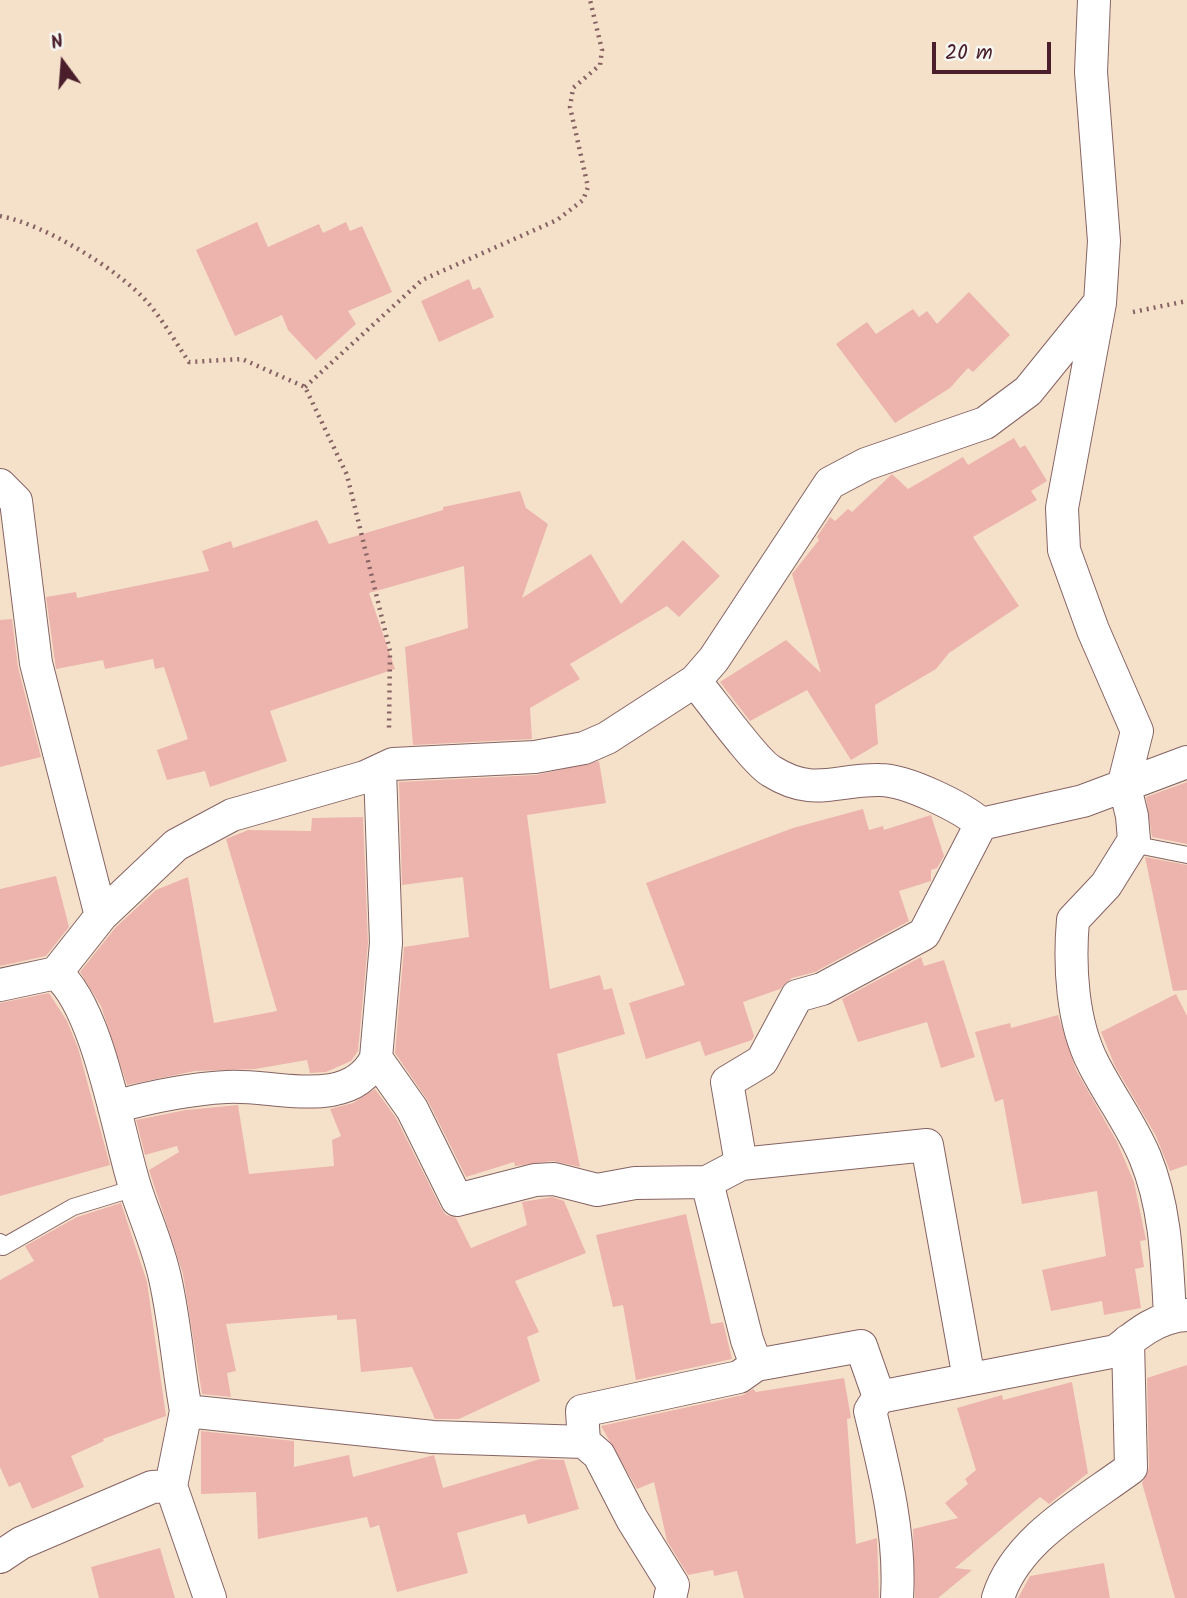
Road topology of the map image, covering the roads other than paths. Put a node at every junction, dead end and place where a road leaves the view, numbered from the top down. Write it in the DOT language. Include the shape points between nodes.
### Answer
graph roads {
  1 [pos="1094,0"];
  2 [pos="1100,303"];
  3 [pos="0,485"];
  4 [pos="695,681"];
  5 [pos="1187,762"];
  6 [pos="385,768"];
  7 [pos="1124,783"];
  8 [pos="982,824"];
  9 [pos="1132,844"];
  10 [pos="1187,855"];
  11 [pos="101,916"];
  12 [pos="56,973"];
  13 [pos="0,985"];
  14 [pos="376,1058"];
  15 [pos="114,1107"];
  16 [pos="741,1164"];
  17 [pos="707,1182"];
  18 [pos="135,1188"];
  19 [pos="0,1241"];
  20 [pos="1179,1315"];
  21 [pos="1128,1341"];
  22 [pos="756,1365"];
  23 [pos="969,1379"];
  24 [pos="879,1397"];
  25 [pos="186,1411"];
  26 [pos="584,1442"];
  27 [pos="171,1486"];
  28 [pos="0,1557"];
  29 [pos="211,1598"];
  30 [pos="670,1598"];
  31 [pos="897,1598"];
  32 [pos="998,1598"];
  1 -- 2 [label="street" via="1091,72 1104,242"];
  2 -- 4 [label="street" via="1028,391 985,423 866,464 830,483"];
  2 -- 7 [label="street" via="1062,508 1064,550 1137,731"];
  3 -- 11 [label="street" via="16,501 36,663"];
  4 -- 6 [label="street" via="584,748 548,756 435,760"];
  4 -- 8 [label="street" via="769,771 807,788 880,780 900,783 964,809"];
  5 -- 7 [label="street"];
  6 -- 11 [label="street" via="253,807 212,824 177,845"];
  6 -- 14 [label="street" via="387,943"];
  7 -- 8 [label="street" via="1083,801"];
  7 -- 9 [label="street" via="1132,816"];
  8 -- 16 [label="street" via="924,934 821,989 797,996 762,1061 727,1082"];
  9 -- 10 [label="lane"];
  9 -- 20 [label="street" via="1106,885 1073,920 1076,1002 1084,1041 1144,1156 1159,1200"];
  11 -- 12 [label="street"];
  12 -- 13 [label="street"];
  12 -- 15 [label="street" via="79,1004"];
  14 -- 15 [label="street" via="371,1069 352,1082 318,1092 228,1086"];
  14 -- 17 [label="street" via="412,1109 457,1200 535,1180 554,1179 597,1191 635,1183"];
  15 -- 18 [label="street"];
  16 -- 17 [label="street"];
  16 -- 23 [label="street" via="927,1144"];
  17 -- 22 [label="street"];
  18 -- 19 [label="lane" via="73,1207 3,1247"];
  18 -- 25 [label="street" via="166,1280"];
  20 -- 21 [label="street"];
  21 -- 23 [label="street" via="1116,1351"];
  21 -- 32 [label="street" via="1131,1468 1030,1547 1013,1566"];
  22 -- 24 [label="street" via="861,1346"];
  22 -- 26 [label="street" via="738,1377 582,1411"];
  23 -- 24 [label="street"];
  24 -- 31 [label="street" via="870,1411 895,1534"];
  25 -- 26 [label="street" via="433,1437"];
  25 -- 27 [label="street"];
  26 -- 30 [label="street" via="599,1455 673,1585"];
  27 -- 28 [label="street" via="152,1487 21,1543"];
  27 -- 29 [label="street"];
}
